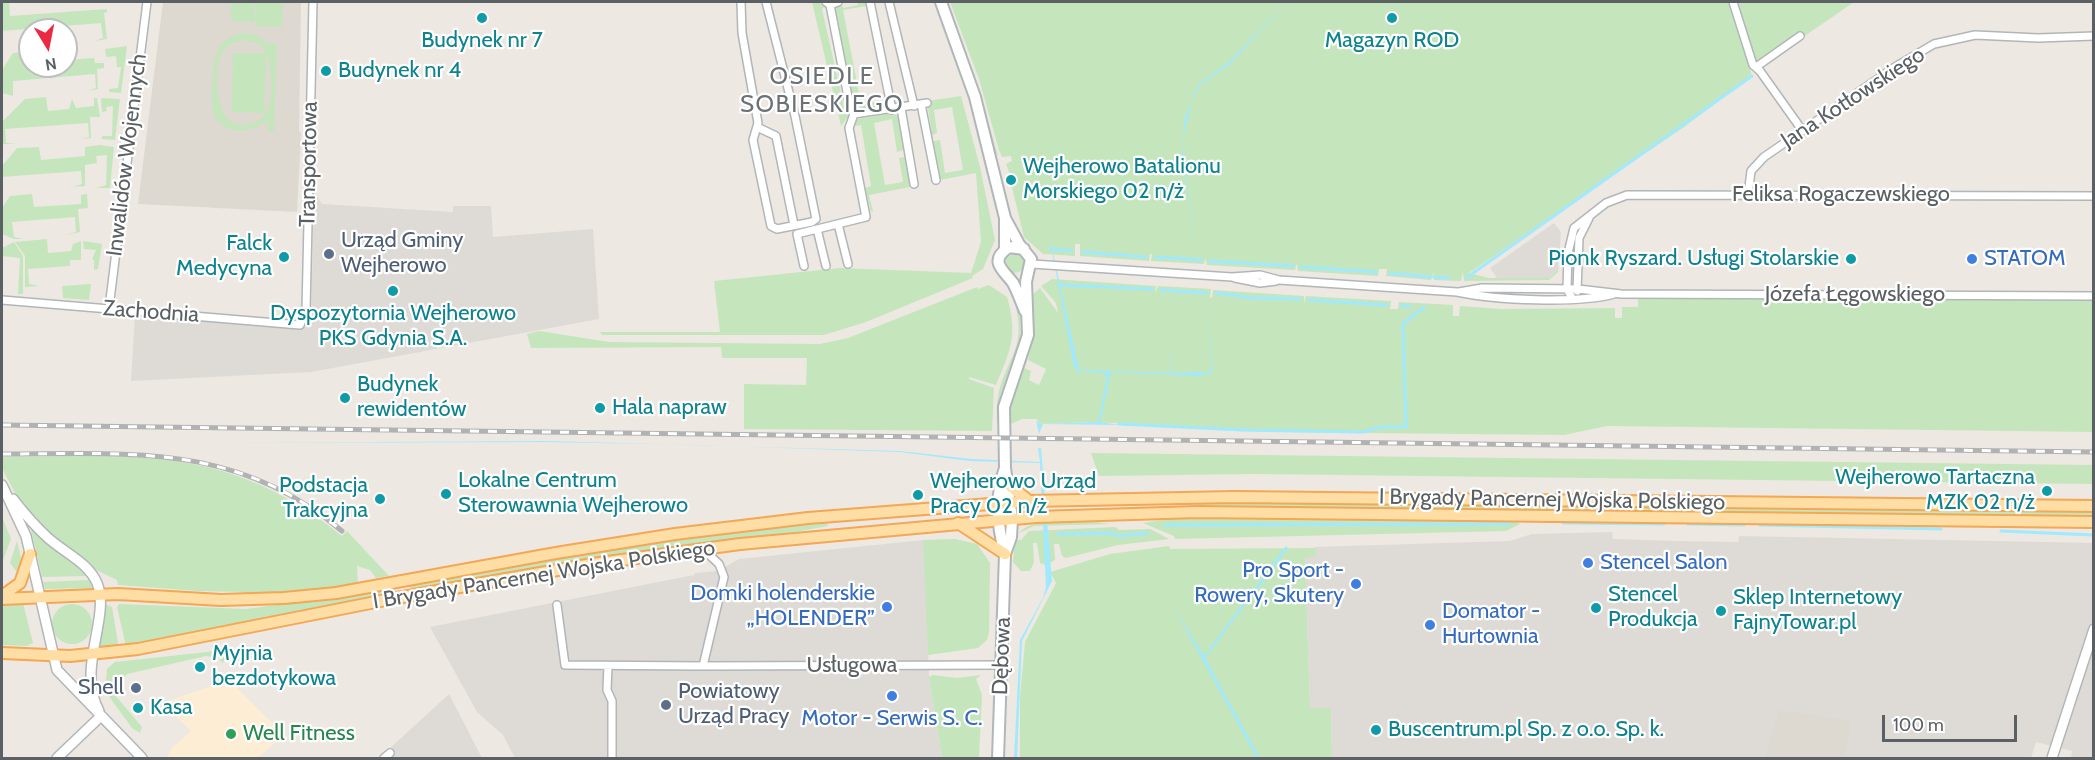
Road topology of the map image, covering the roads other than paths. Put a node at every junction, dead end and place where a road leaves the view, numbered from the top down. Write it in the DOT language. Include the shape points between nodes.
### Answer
graph roads {
  1 [pos="147,2"];
  2 [pos="313,2"];
  3 [pos="741,2"];
  4 [pos="766,2"];
  5 [pos="870,2"];
  6 [pos="889,2"];
  7 [pos="941,2"];
  8 [pos="1733,2"];
  9 [pos="831,3"];
  10 [pos="1800,36"];
  11 [pos="2094,36"];
  12 [pos="1758,69"];
  13 [pos="921,104"];
  14 [pos="901,108"];
  15 [pos="892,110"];
  16 [pos="853,113"];
  17 [pos="757,127"];
  18 [pos="1802,130"];
  19 [pos="936,180"];
  20 [pos="914,184"];
  21 [pos="1748,195"];
  22 [pos="2094,196"];
  23 [pos="1592,212"];
  24 [pos="1005,218"];
  25 [pos="838,224"];
  26 [pos="794,225"];
  27 [pos="817,229"];
  28 [pos="1005,249"];
  29 [pos="1024,249"];
  30 [pos="848,264"];
  31 [pos="804,266"];
  32 [pos="826,266"];
  33 [pos="1030,268"];
  34 [pos="1007,277"];
  35 [pos="1567,289"];
  36 [pos="1578,289"];
  37 [pos="1459,292"];
  38 [pos="1617,294"];
  39 [pos="2094,296"];
  40 [pos="1572,298"];
  41 [pos="2,300"];
  42 [pos="109,308"];
  43 [pos="1026,314"];
  44 [pos="300,325"];
  45 [pos="1005,468"];
  46 [pos="2,485"];
  47 [pos="1010,486"];
  48 [pos="1029,501"];
  49 [pos="1011,502"];
  50 [pos="998,503"];
  51 [pos="2094,506"];
  52 [pos="1012,519"];
  53 [pos="999,520"];
  54 [pos="958,524"];
  55 [pos="2091,524"];
  56 [pos="703,549"];
  57 [pos="30,554"];
  58 [pos="1005,554"];
  59 [pos="99,594"];
  60 [pos="40,596"];
  61 [pos="2,598"];
  62 [pos="557,606"];
  63 [pos="2094,629"];
  64 [pos="2,653"];
  65 [pos="92,654"];
  66 [pos="52,656"];
  67 [pos="1001,665"];
  68 [pos="608,666"];
  69 [pos="703,666"];
  70 [pos="101,716"];
  71 [pos="57,759"];
  72 [pos="142,759"];
  73 [pos="612,759"];
  74 [pos="998,759"];
  75 [pos="2052,759"];
  1 -- 42 [label="street, Inwalidów Wojennych"];
  2 -- 44 [label="street, Transportowa" via="306,311"];
  3 -- 17 [label="street"];
  4 -- 26 [label="street" via="816,219"];
  5 -- 15 [label="street"];
  6 -- 13 [label="street"];
  7 -- 24 [label="main road" via="975,97"];
  8 -- 12 [label="street"];
  9 -- 16 [label="street"];
  10 -- 12 [label="street"];
  11 -- 18 [label="street, Jana Kotłowskiego" via="1975,35 1934,45"];
  12 -- 18 [label="street"];
  13 -- 14 [label="street"];
  13 -- 19 [label="street"];
  14 -- 15 [label="street"];
  14 -- 20 [label="street"];
  15 -- 16 [label="street"];
  16 -- 25 [label="street" via="849,128 866,217"];
  17 -- 26 [label="street" via="776,136"];
  17 -- 26 [label="street" via="753,140 771,226 777,229"];
  18 -- 21 [label="street, Jana Kotłowskiego" via="1757,164 1748,181"];
  21 -- 22 [label="street, Feliksa Rogaczewskiego"];
  21 -- 23 [label="street, Feliksa Rogaczewskiego" via="1633,194 1614,199"];
  23 -- 35 [label="street, Feliksa Rogaczewskiego" via="1571,234"];
  23 -- 36 [label="street" via="1579,238"];
  24 -- 28 [label="main road"];
  24 -- 29 [label="main road"];
  25 -- 27 [label="street"];
  25 -- 30 [label="street"];
  27 -- 31 [label="street" via="797,234"];
  27 -- 32 [label="street"];
  28 -- 29 [label="main road"];
  28 -- 34 [label="main road" via="999,262"];
  29 -- 33 [label="main road" via="1030,255"];
  33 -- 34 [label="main road" via="1016,279"];
  33 -- 37 [label="street, Józefa Łęgowskiego" via="1260,275 1279,280"];
  33 -- 43 [label="main road"];
  34 -- 43 [label="main road" via="1014,284"];
  35 -- 36 [label="street, Józefa Łęgowskiego"];
  35 -- 37 [label="street, Józefa Łęgowskiego" via="1482,288"];
  35 -- 40 [label="street"];
  36 -- 38 [label="street, Józefa Łęgowskiego"];
  36 -- 40 [label="street"];
  37 -- 40 [label="street, Józefa Łęgowskiego" via="1483,297"];
  38 -- 39 [label="street, Józefa Łęgowskiego"];
  38 -- 40 [label="street, Józefa Łęgowskiego"];
  41 -- 42 [label="street, Zachodnia"];
  42 -- 44 [label="street, Zachodnia"];
  43 -- 45 [label="main road" via="1025,348 1004,407"];
  45 -- 47 [label="main road"];
  45 -- 50 [label="main road"];
  46 -- 57 [label="street"];
  46 -- 59 [label="street" via="47,537 86,567 97,582"];
  47 -- 48 [label="main road"];
  47 -- 49 [label="main road"];
  48 -- 49 [label="main road, I Brygady Pancernej Wojska Polskiego"];
  48 -- 51 [label="main road, I Brygady Pancernej Wojska Polskiego" via="1234,497"];
  49 -- 50 [label="main road, I Brygady Pancernej Wojska Polskiego"];
  49 -- 52 [label="main road"];
  50 -- 53 [label="main road"];
  50 -- 59 [label="main road, I Brygady Pancernej Wojska Polskiego" via="819,517 675,534 336,593 262,599"];
  52 -- 53 [label="main road, I Brygady Pancernej Wojska Polskiego"];
  52 -- 55 [label="main road, I Brygady Pancernej Wojska Polskiego" via="1206,512"];
  52 -- 58 [label="main road, Dębowa"];
  53 -- 54 [label="main road, I Brygady Pancernej Wojska Polskiego"];
  53 -- 58 [label="main road, Dębowa"];
  54 -- 56 [label="main road, I Brygady Pancernej Wojska Polskiego"];
  54 -- 58 [label="main road"];
  56 -- 65 [label="main road, I Brygady Pancernej Wojska Polskiego" via="592,564 150,647"];
  56 -- 69 [label="street" via="721,569 723,586"];
  57 -- 60 [label="street"];
  57 -- 61 [label="main road" via="20,582"];
  58 -- 67 [label="main road, Dębowa"];
  59 -- 60 [label="main road, I Brygady Pancernej Wojska Polskiego"];
  59 -- 65 [label="street"];
  60 -- 61 [label="main road"];
  60 -- 66 [label="street"];
  62 -- 68 [label="street, Usługowa" via="565,665"];
  63 -- 75 [label="street"];
  64 -- 66 [label="main road"];
  65 -- 66 [label="main road, I Brygady Pancernej Wojska Polskiego"];
  65 -- 70 [label="street" via="91,690"];
  66 -- 70 [label="street" via="60,674"];
  67 -- 69 [label="street, Usługowa"];
  67 -- 74 [label="main road, Dębowa"];
  68 -- 69 [label="street, Usługowa"];
  68 -- 73 [label="street"];
  70 -- 71 [label="street"];
  70 -- 72 [label="street"];
}
